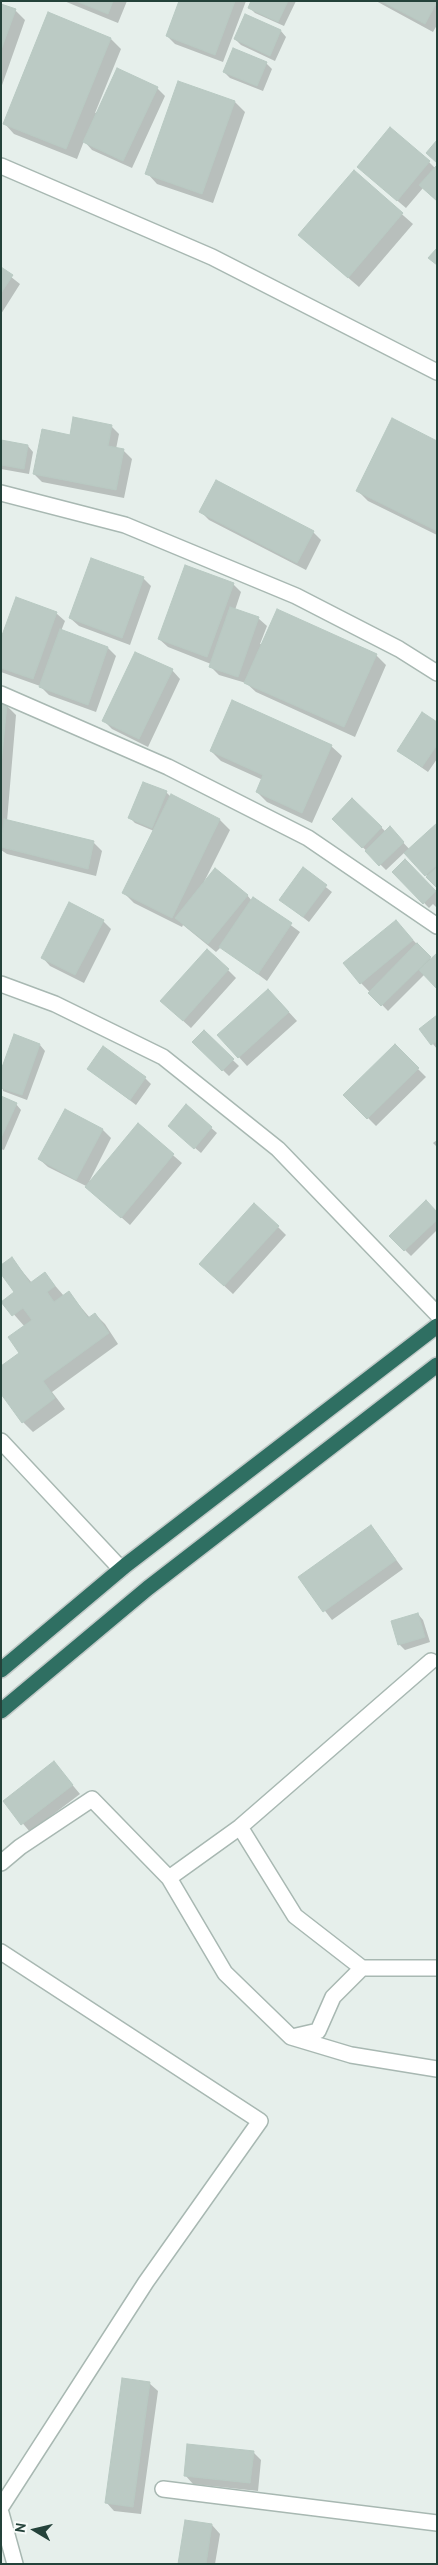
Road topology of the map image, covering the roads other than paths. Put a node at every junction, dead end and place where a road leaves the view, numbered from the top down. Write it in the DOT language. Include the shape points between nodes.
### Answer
graph roads {
  1 [pos="1,166"];
  2 [pos="437,372"];
  3 [pos="1,493"];
  4 [pos="437,673"];
  5 [pos="1,694"];
  6 [pos="437,926"];
  7 [pos="1,984"];
  8 [pos="437,1314"];
  9 [pos="437,1326"];
  10 [pos="437,1365"];
  11 [pos="1,1441"];
  12 [pos="121,1569"];
  13 [pos="431,1661"];
  14 [pos="1,1670"];
  15 [pos="1,1712"];
  16 [pos="240,1827"];
  17 [pos="1,1863"];
  18 [pos="169,1878"];
  19 [pos="1,1952"];
  20 [pos="362,1968"];
  21 [pos="437,1968"];
  22 [pos="291,2037"];
  23 [pos="437,2069"];
  24 [pos="163,2489"];
  25 [pos="1,2507"];
  26 [pos="1,2513"];
  27 [pos="437,2523"];
  28 [pos="15,2564"];
  1 -- 2 [label="street" via="212,257"];
  3 -- 4 [label="street" via="125,526 288,592 399,649"];
  5 -- 6 [label="street" via="168,767 308,838"];
  7 -- 8 [label="street" via="55,1004 162,1057 278,1149"];
  9 -- 12 [label="highway"];
  10 -- 15 [label="highway" via="148,1588"];
  11 -- 12 [label="street"];
  12 -- 14 [label="highway"];
  13 -- 16 [label="street"];
  16 -- 18 [label="street"];
  16 -- 20 [label="street" via="295,1916"];
  17 -- 18 [label="street" via="92,1799"];
  18 -- 22 [label="street" via="225,1973"];
  19 -- 25 [label="street" via="260,2121 146,2282"];
  20 -- 21 [label="street"];
  20 -- 22 [label="street" via="333,1996 318,2031"];
  22 -- 23 [label="street" via="351,2055"];
  24 -- 27 [label="street"];
  26 -- 28 [label="street"];
}
